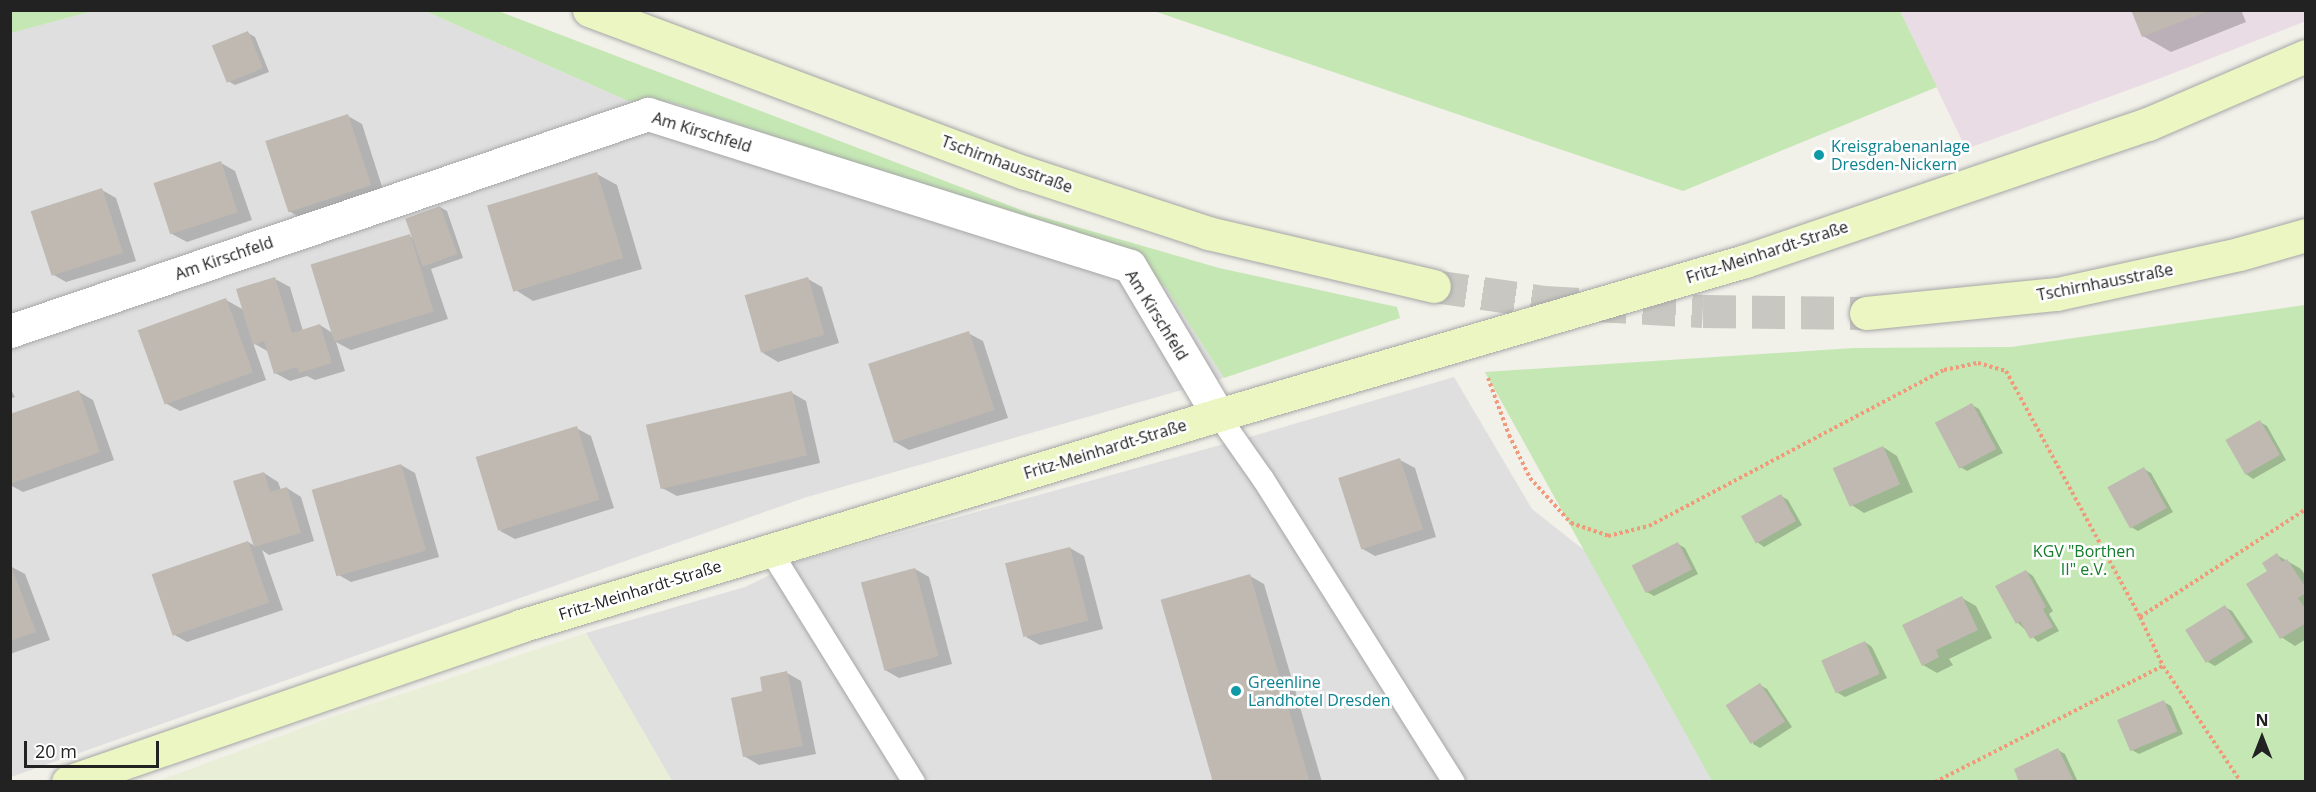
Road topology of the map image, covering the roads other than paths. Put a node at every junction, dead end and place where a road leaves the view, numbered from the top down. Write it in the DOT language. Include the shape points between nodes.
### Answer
graph roads {
  1 [pos="589,10"];
  2 [pos="2306,56"];
  3 [pos="2306,235"];
  4 [pos="1434,286"];
  5 [pos="1866,313"];
  6 [pos="10,331"];
  7 [pos="1218,415"];
  8 [pos="770,550"];
  9 [pos="68,782"];
  10 [pos="914,782"];
  11 [pos="1454,782"];
  1 -- 4 [label="street, Tschirnhausstraße" via="1026,173 1208,233"];
  2 -- 7 [label="street, Fritz-Meinhardt-Straße" via="2126,132 1745,261"];
  3 -- 5 [label="street, Tschirnhausstraße" via="2239,254 2057,294"];
  6 -- 7 [label="street, Am Kirschfeld" via="648,114 1130,266"];
  7 -- 8 [label="street, Fritz-Meinhardt-Straße"];
  7 -- 11 [label="lane" via="1263,479"];
  8 -- 9 [label="street, Fritz-Meinhardt-Straße" via="520,626"];
  8 -- 10 [label="lane"];
}
